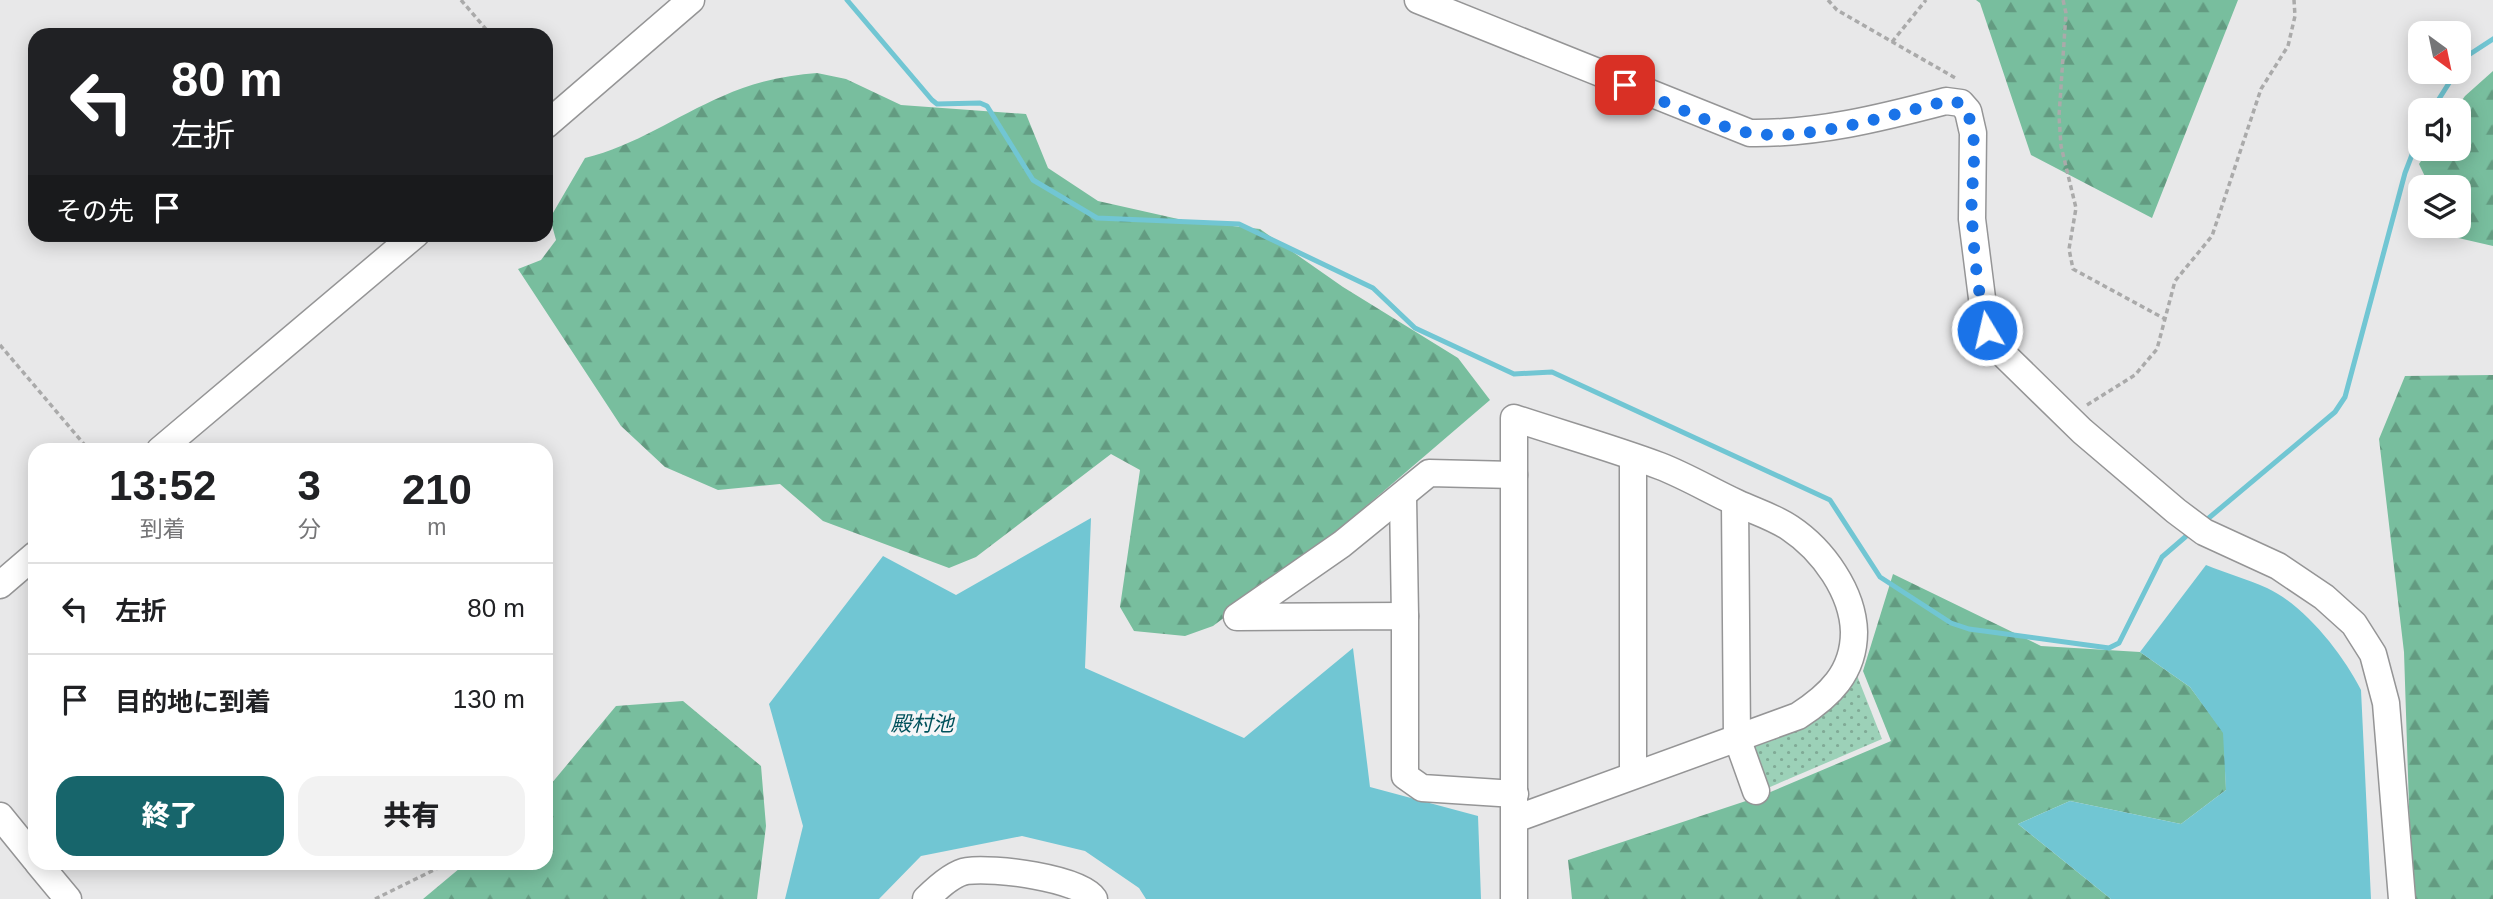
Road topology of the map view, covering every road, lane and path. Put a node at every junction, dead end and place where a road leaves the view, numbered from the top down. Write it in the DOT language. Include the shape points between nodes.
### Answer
graph roads {
  1 [pos="461,0"];
  2 [pos="691,0"];
  3 [pos="1418,0"];
  4 [pos="1828,0"];
  5 [pos="1926,0"];
  6 [pos="2063,0"];
  7 [pos="2294,0"];
  8 [pos="1454,8"];
  9 [pos="485,28"];
  10 [pos="1892,42"];
  11 [pos="1961,103"];
  12 [pos="553,119"];
  13 [pos="407,242"];
  14 [pos="2165,319"];
  15 [pos="0,345"];
  16 [pos="2067,417"];
  17 [pos="83,443"];
  18 [pos="168,443"];
  19 [pos="1633,458"];
  20 [pos="1514,475"];
  21 [pos="1403,497"];
  22 [pos="1735,503"];
  23 [pos="28,561"];
  24 [pos="0,585"];
  25 [pos="1405,616"];
  26 [pos="1737,738"];
  27 [pos="1633,775"];
  28 [pos="1756,790"];
  29 [pos="1515,806"];
  30 [pos="0,816"];
  31 [pos="28,850"];
  32 [pos="44,870"];
  33 [pos="434,870"];
  34 [pos="1023,887"];
  35 [pos="68,899"];
  36 [pos="375,899"];
  37 [pos="926,899"];
  38 [pos="1094,899"];
  39 [pos="1514,899"];
  40 [pos="2402,899"];
  1 -- 9 [label="path"];
  2 -- 12 [label="street"];
  3 -- 8 [label="street"];
  4 -- 10 [label="path"];
  5 -- 10 [label="path"];
  6 -- 14 [label="path" via="2059,116 2076,208 2069,249 2073,269"];
  7 -- 14 [label="path" via="2288,46 2261,89 2212,236 2175,282"];
  8 -- 11 [label="street" via="1750,133 1842,126 1946,101"];
  10 -- 11 [label="path" via="1959,80 1967,92"];
  11 -- 16 [label="street" via="1968,111 1973,133 1972,219 1987,330 2006,359"];
  13 -- 18 [label="street"];
  14 -- 16 [label="path" via="2148,363"];
  15 -- 17 [label="path"];
  16 -- 40 [label="street" via="2204,533 2278,566 2324,597 2367,642 2379,668 2386,703"];
  19 -- 20 [label="street" via="1514,418"];
  19 -- 22 [label="street" via="1661,466"];
  19 -- 27 [label="street"];
  20 -- 21 [label="street" via="1429,473"];
  20 -- 29 [label="street"];
  21 -- 25 [label="street"];
  21 -- 25 [label="street" via="1237,617"];
  22 -- 26 [label="street"];
  22 -- 26 [label="street" via="1787,526 1813,548 1850,602 1854,639 1840,682 1823,700 1798,716"];
  23 -- 24 [label="street"];
  25 -- 29 [label="street" via="1405,776 1423,788"];
  26 -- 27 [label="street"];
  26 -- 28 [label="street"];
  27 -- 29 [label="street"];
  29 -- 39 [label="street"];
  30 -- 31 [label="street"];
  32 -- 35 [label="street"];
  33 -- 36 [label="path"];
  34 -- 37 [label="street" via="968,871"];
  34 -- 38 [label="street" via="1079,886"];
}
